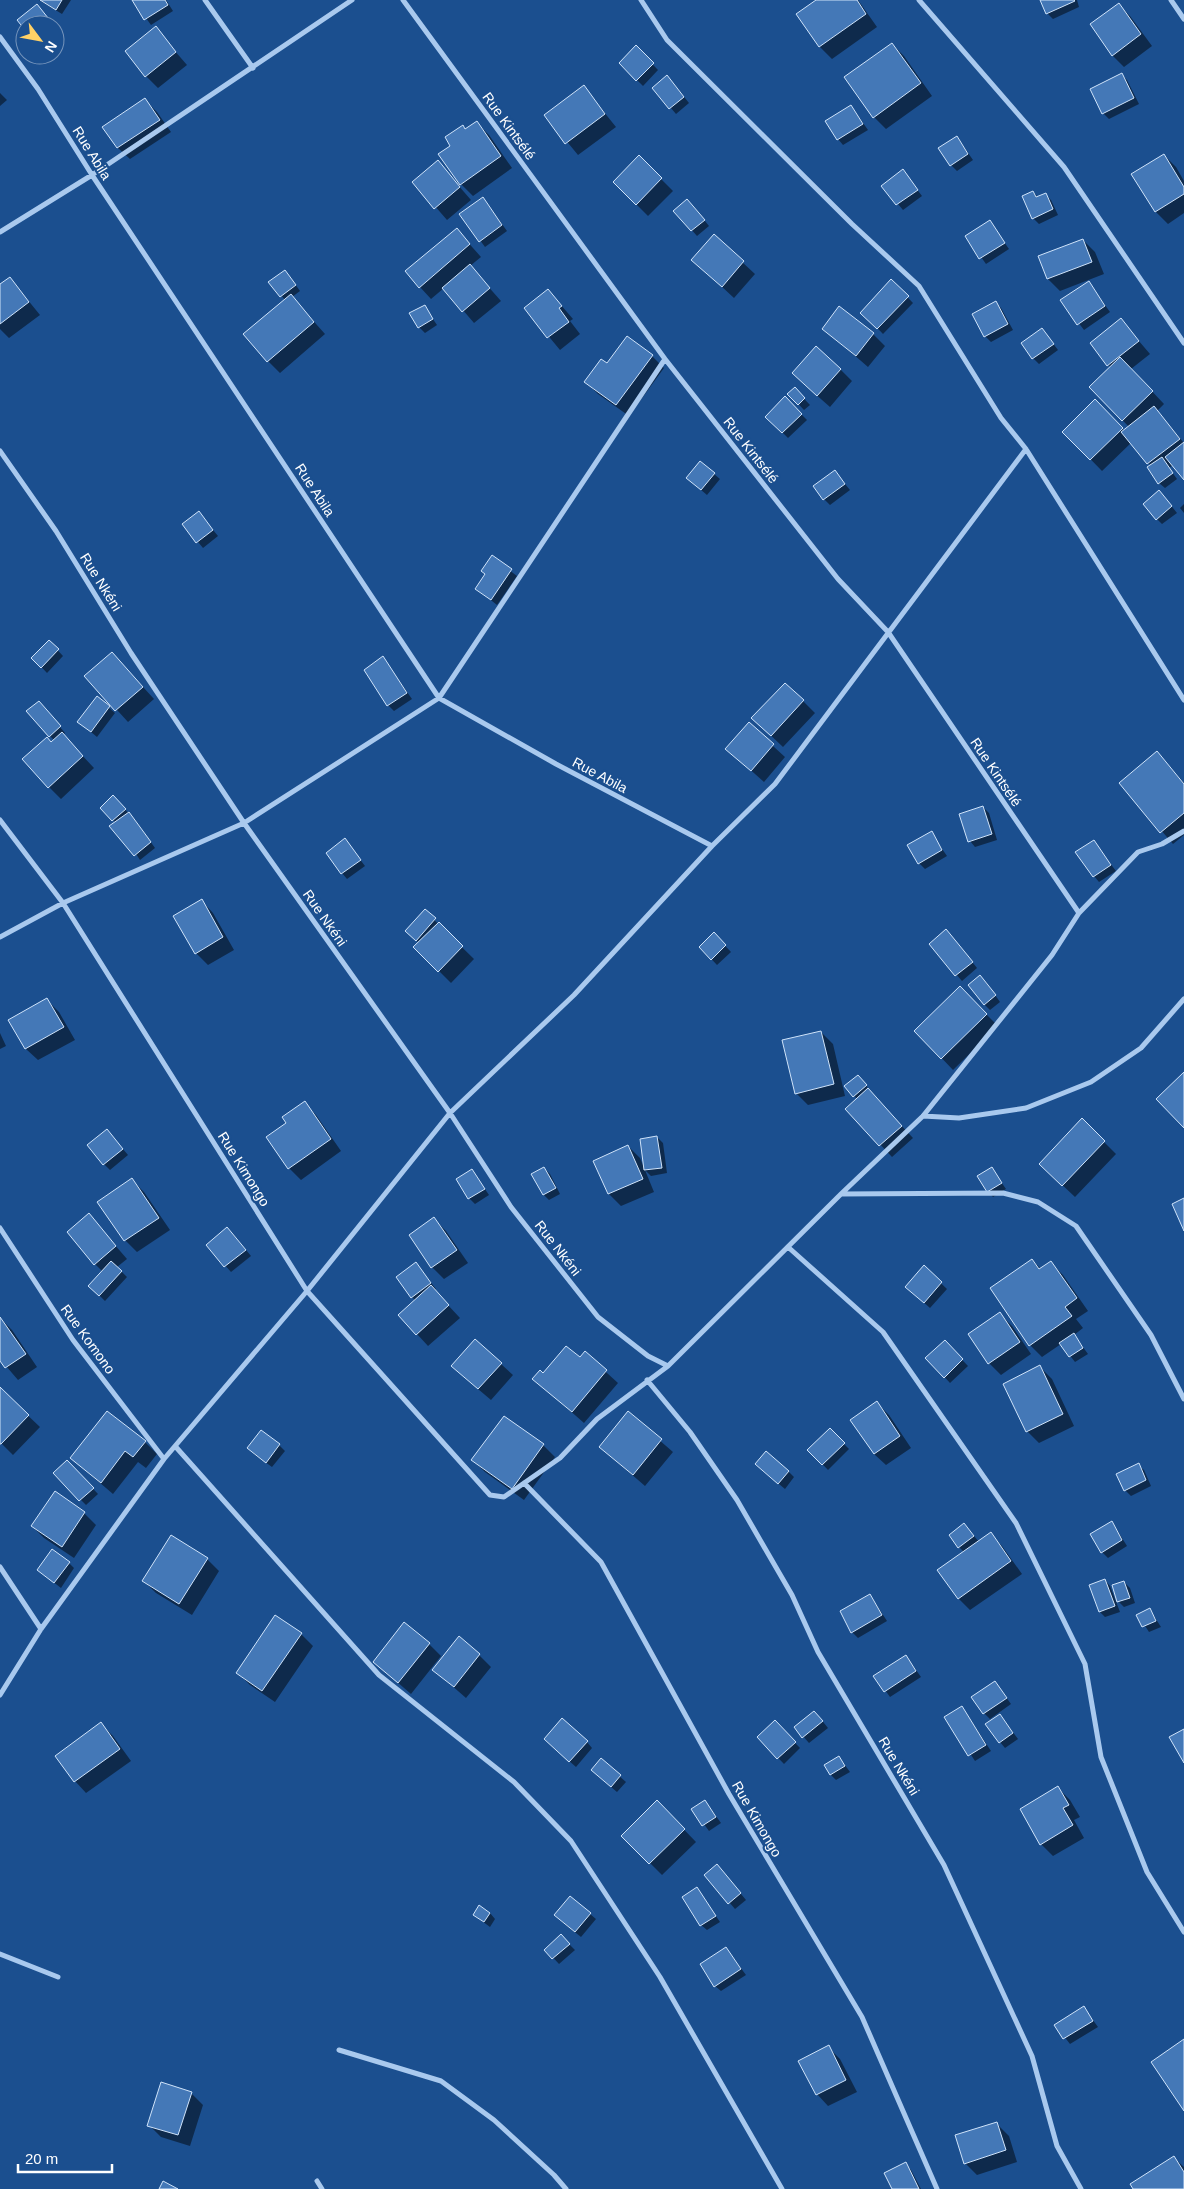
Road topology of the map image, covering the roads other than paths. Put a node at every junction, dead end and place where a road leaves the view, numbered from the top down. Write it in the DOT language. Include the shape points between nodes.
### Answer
graph roads {
  1 [pos="205,0"];
  2 [pos="352,0"];
  3 [pos="403,0"];
  4 [pos="641,0"];
  5 [pos="919,0"];
  6 [pos="1172,0"];
  7 [pos="1184,19"];
  8 [pos="0,37"];
  9 [pos="253,68"];
  10 [pos="92,175"];
  11 [pos="0,232"];
  12 [pos="1184,344"];
  13 [pos="665,359"];
  14 [pos="1026,449"];
  15 [pos="0,451"];
  16 [pos="888,632"];
  17 [pos="439,698"];
  18 [pos="1184,700"];
  19 [pos="0,820"];
  20 [pos="244,823"];
  21 [pos="1184,831"];
  22 [pos="712,846"];
  23 [pos="63,903"];
  24 [pos="1080,913"];
  25 [pos="0,937"];
  26 [pos="1184,999"];
  27 [pos="450,1113"];
  28 [pos="923,1116"];
  29 [pos="841,1194"];
  30 [pos="0,1228"];
  31 [pos="788,1247"];
  32 [pos="308,1290"];
  33 [pos="668,1366"];
  34 [pos="648,1380"];
  35 [pos="1184,1399"];
  36 [pos="176,1446"];
  37 [pos="164,1459"];
  38 [pos="524,1483"];
  39 [pos="0,1567"];
  40 [pos="41,1629"];
  41 [pos="0,1695"];
  42 [pos="1184,1932"];
  43 [pos="0,1954"];
  44 [pos="58,1977"];
  45 [pos="338,2050"];
  46 [pos="318,2180"];
  47 [pos="322,2189"];
  48 [pos="566,2189"];
  49 [pos="782,2189"];
  50 [pos="937,2189"];
  51 [pos="1081,2189"];
  1 -- 9 [label="street"];
  2 -- 9 [label="street"];
  3 -- 13 [label="street, Rue Kintsélé"];
  4 -- 14 [label="street" via="667,40 919,286 1001,418"];
  5 -- 12 [label="street" via="1064,167"];
  6 -- 7 [label="street"];
  8 -- 10 [label="street, Rue Abila" via="38,88"];
  9 -- 10 [label="street"];
  10 -- 11 [label="street"];
  10 -- 17 [label="street, Rue Abila"];
  13 -- 16 [label="street, Rue Kintsélé" via="838,578"];
  13 -- 17 [label="street"];
  14 -- 16 [label="street"];
  14 -- 18 [label="street"];
  15 -- 20 [label="street, Rue Nkéni" via="56,531"];
  16 -- 22 [label="street" via="775,784"];
  16 -- 24 [label="street, Rue Kintsélé"];
  17 -- 20 [label="street"];
  17 -- 22 [label="street, Rue Abila"];
  19 -- 23 [label="street, Rue Kimongo"];
  20 -- 23 [label="street"];
  20 -- 27 [label="street, Rue Nkéni"];
  21 -- 24 [label="street" via="1162,844 1138,852"];
  22 -- 27 [label="street" via="574,994"];
  23 -- 25 [label="street"];
  23 -- 32 [label="street, Rue Kimongo"];
  24 -- 28 [label="street" via="1052,955"];
  26 -- 28 [label="street" via="1141,1048 1091,1082 1026,1108 959,1118"];
  27 -- 32 [label="street"];
  27 -- 33 [label="street, Rue Nkéni" via="511,1207 598,1317 648,1356"];
  28 -- 29 [label="street"];
  29 -- 31 [label="street"];
  29 -- 35 [label="street" via="1003,1193 1038,1202 1076,1226 1151,1335"];
  30 -- 37 [label="street, Rue Komono" via="73,1340"];
  31 -- 33 [label="street"];
  31 -- 42 [label="street" via="882,1332 1016,1523 1085,1664 1101,1758 1147,1872"];
  32 -- 36 [label="street"];
  32 -- 38 [label="street, Rue Kimongo" via="490,1495 504,1496"];
  33 -- 34 [label="street"];
  34 -- 38 [label="street" via="597,1419 560,1458"];
  34 -- 51 [label="street, Rue Nkéni" via="690,1432 737,1500 792,1594 818,1652 944,1865 1032,2056 1057,2146"];
  36 -- 37 [label="street"];
  36 -- 49 [label="street" via="379,1675 514,1782 571,1841 660,1977"];
  37 -- 40 [label="street"];
  38 -- 50 [label="street, Rue Kimongo" via="601,1562 729,1794 862,2017"];
  39 -- 40 [label="street"];
  40 -- 41 [label="street"];
  43 -- 44 [label="street"];
  45 -- 48 [label="street" via="441,2082 494,2120"];
  46 -- 47 [label="street"];
}
